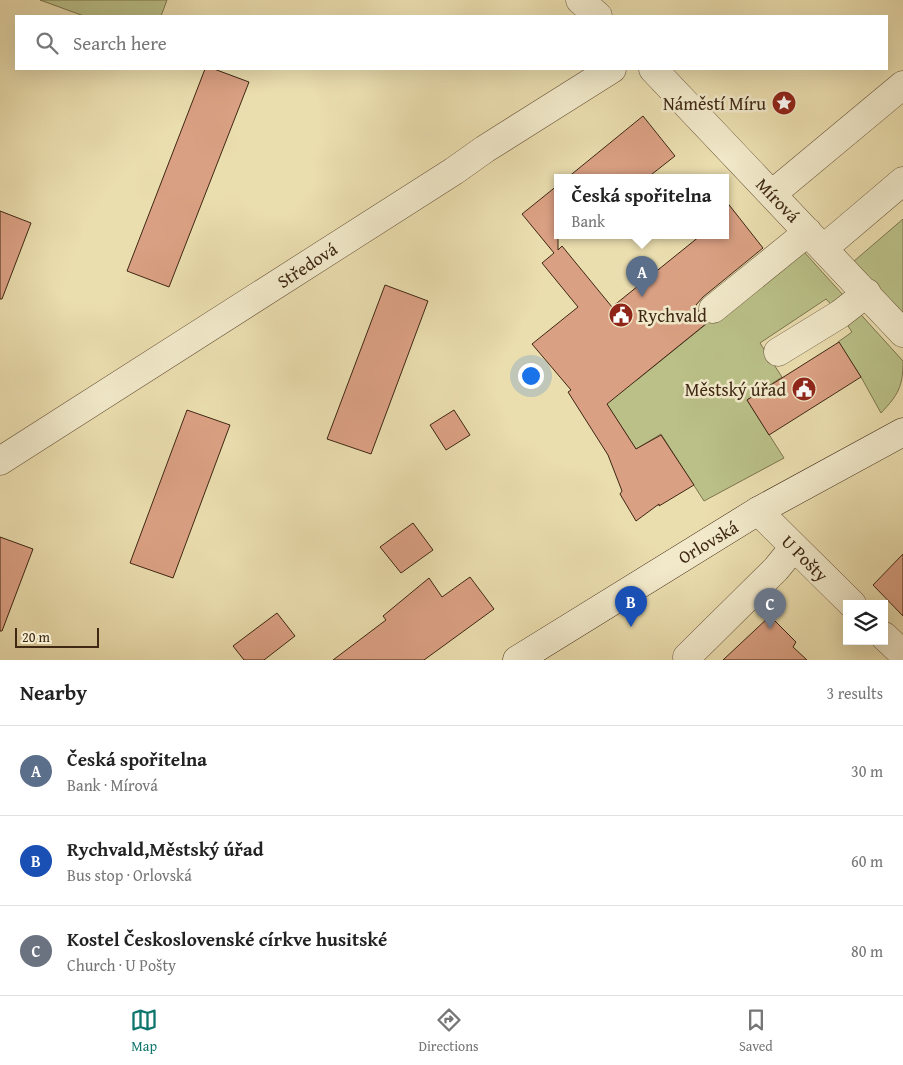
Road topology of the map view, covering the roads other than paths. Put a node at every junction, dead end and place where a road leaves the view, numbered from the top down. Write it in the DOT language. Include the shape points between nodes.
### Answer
graph roads {
  1 [pos="580,0"];
  2 [pos="597,15"];
  3 [pos="610,70"];
  4 [pos="653,70"];
  5 [pos="903,85"];
  6 [pos="903,181"];
  7 [pos="772,194"];
  8 [pos="816,240"];
  9 [pos="867,293"];
  10 [pos="713,309"];
  11 [pos="903,333"];
  12 [pos="778,352"];
  13 [pos="903,432"];
  14 [pos="0,460"];
  15 [pos="758,512"];
  16 [pos="794,547"];
  17 [pos="848,600"];
  18 [pos="888,640"];
  19 [pos="903,654"];
  20 [pos="687,658"];
  21 [pos="517,660"];
  1 -- 2 [label="street"];
  3 -- 14 [label="street, Středová"];
  4 -- 7 [label="street, Mírová"];
  5 -- 7 [label="street"];
  6 -- 8 [label="street"];
  7 -- 8 [label="street, Mírová"];
  8 -- 9 [label="street, Mírová"];
  8 -- 10 [label="street"];
  9 -- 11 [label="street, Mírová"];
  9 -- 12 [label="street" via="840,314"];
  13 -- 15 [label="street, Orlovská"];
  15 -- 16 [label="street, U Pošty"];
  15 -- 21 [label="street, Orlovská"];
  16 -- 17 [label="street, U Pošty"];
  16 -- 20 [label="street"];
  18 -- 19 [label="street"];
}
